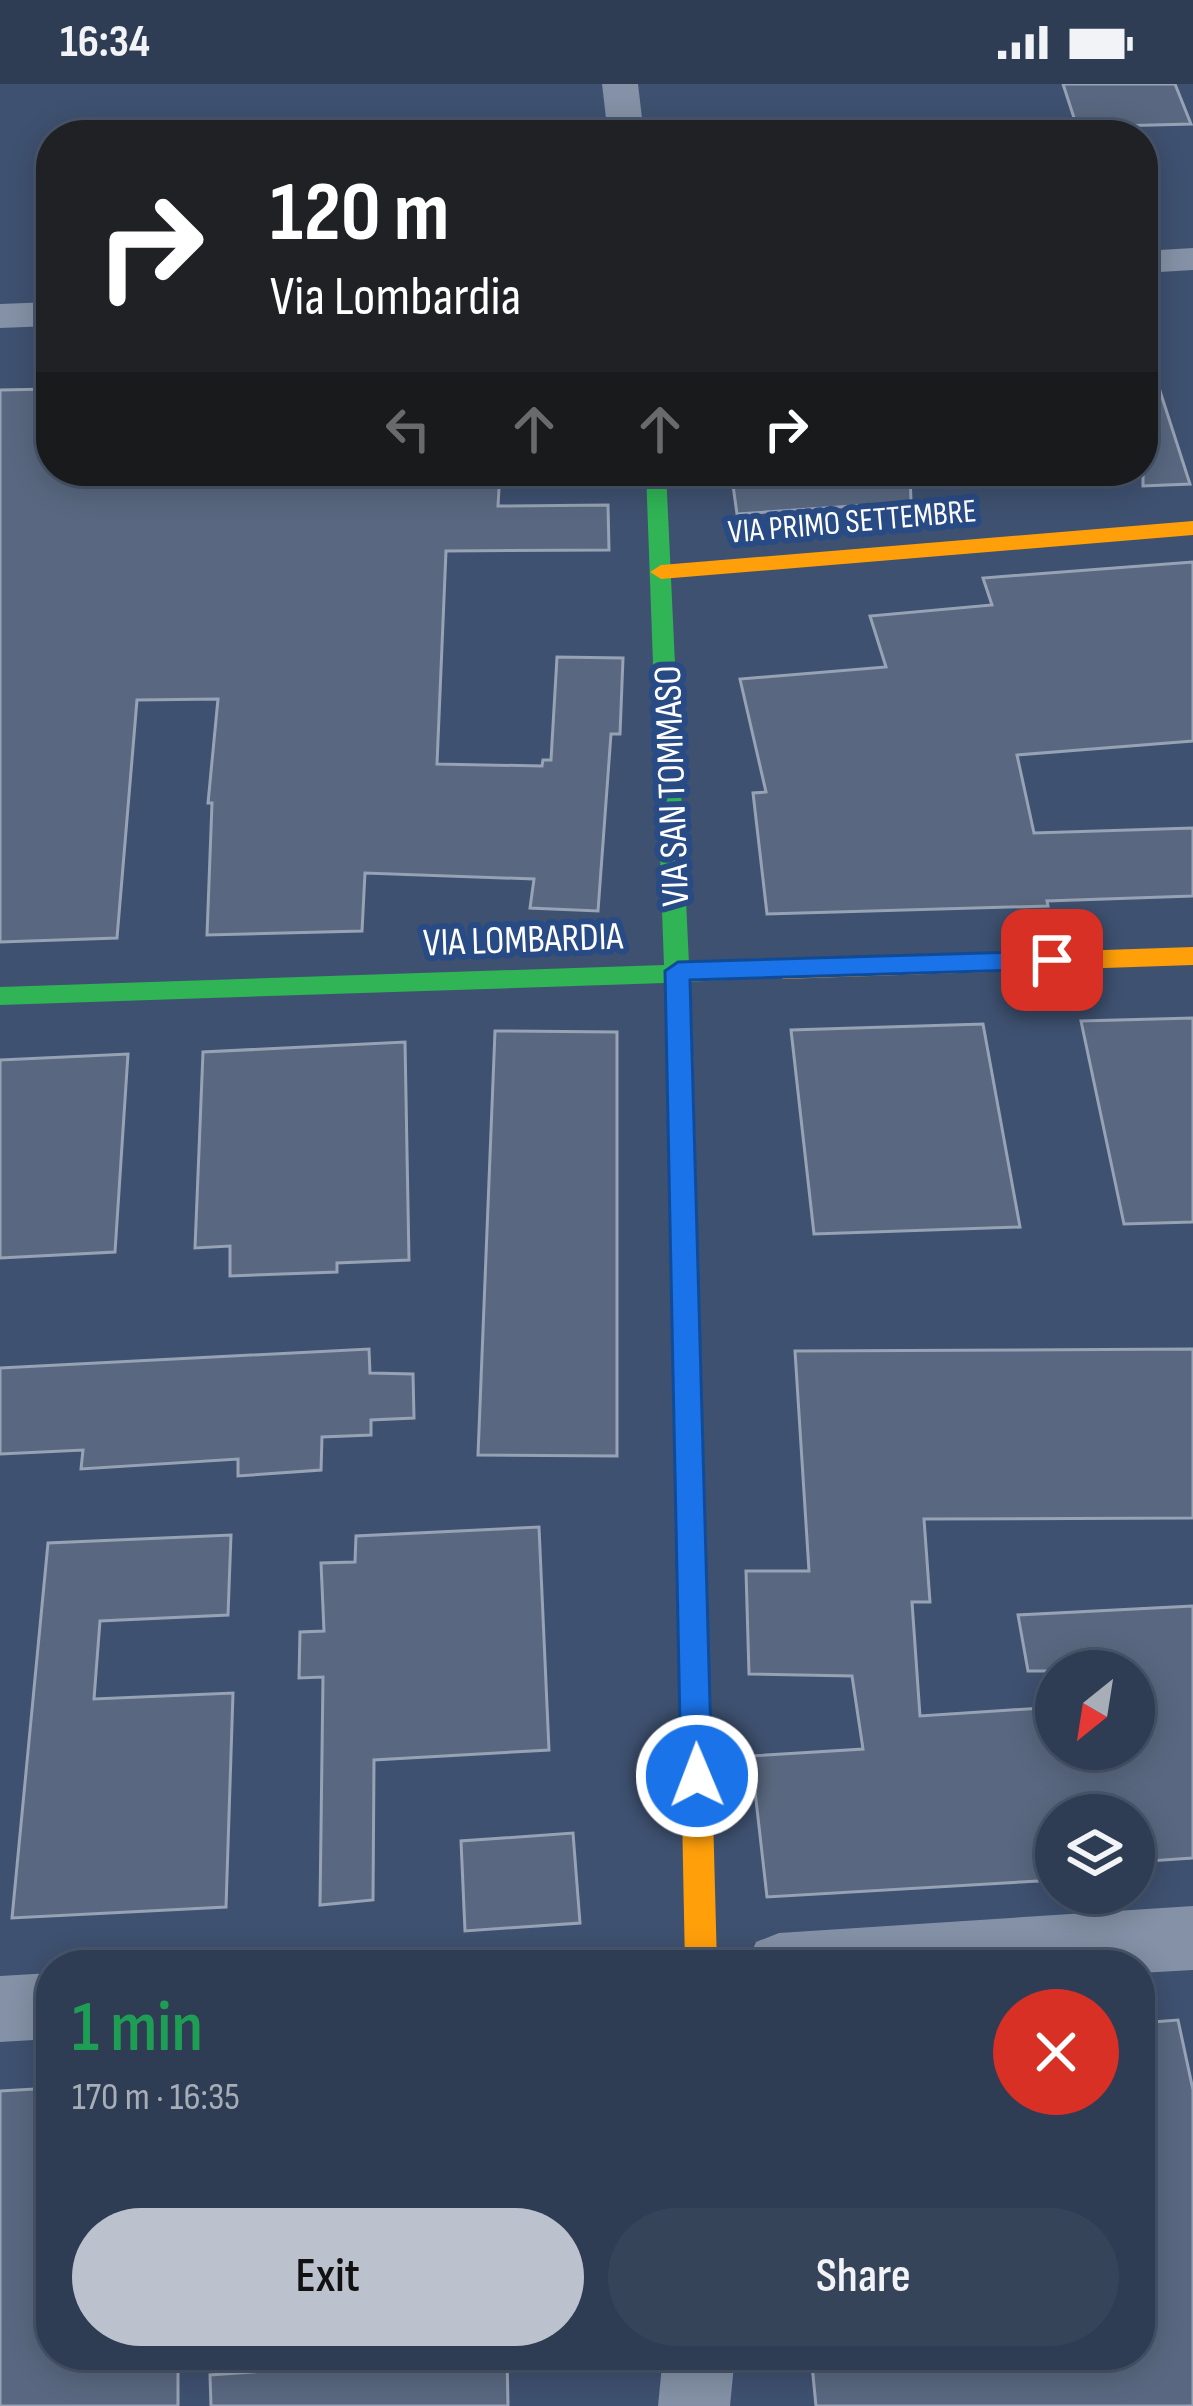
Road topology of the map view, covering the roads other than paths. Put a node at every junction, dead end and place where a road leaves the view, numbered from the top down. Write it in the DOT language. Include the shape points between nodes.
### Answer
graph roads {
  1 [pos="620,84"];
  2 [pos="624,120"];
  3 [pos="1193,259"];
  4 [pos="1158,261"];
  5 [pos="36,315"];
  6 [pos="0,316"];
  7 [pos="657,486"];
  8 [pos="1193,528"];
  9 [pos="661,572"];
  10 [pos="1193,956"];
  11 [pos="678,971"];
  12 [pos="0,996"];
  13 [pos="1193,1938"];
  14 [pos="701,1950"];
  15 [pos="1009,1950"];
  16 [pos="36,2007"];
  17 [pos="0,2009"];
  18 [pos="698,2370"];
  19 [pos="694,2406"];
  1 -- 2 [label="street"];
  3 -- 4 [label="street"];
  5 -- 6 [label="street"];
  7 -- 9 [label="street, VIA SAN TOMMASO"];
  8 -- 9 [label="street, VIA PRIMO SETTEMBRE"];
  9 -- 11 [label="street, VIA SAN TOMMASO"];
  10 -- 11 [label="street, VIA LOMBARDIA"];
  11 -- 12 [label="street, VIA LOMBARDIA"];
  11 -- 14 [label="street, VIA SAN TOMMASO"];
  13 -- 15 [label="street"];
  16 -- 17 [label="street"];
  18 -- 19 [label="street"];
}
